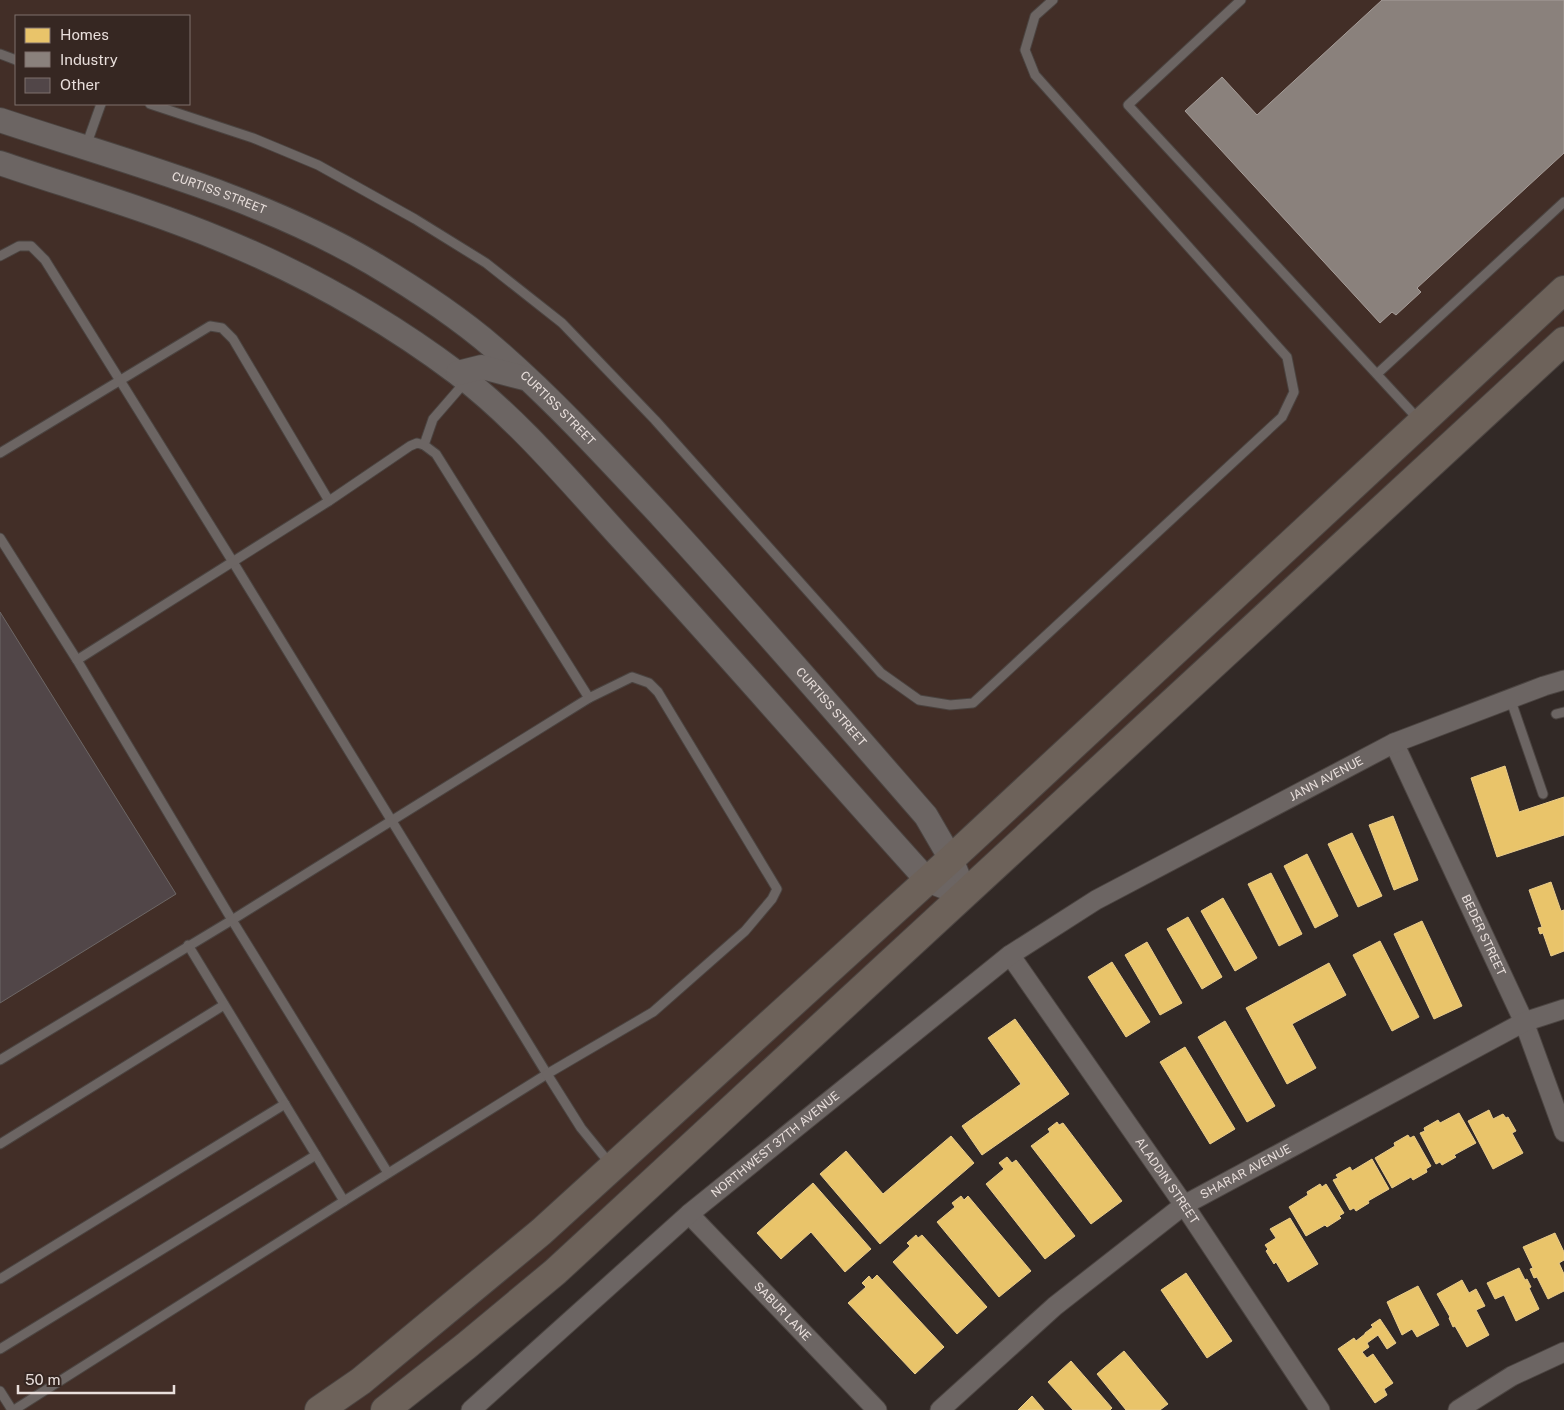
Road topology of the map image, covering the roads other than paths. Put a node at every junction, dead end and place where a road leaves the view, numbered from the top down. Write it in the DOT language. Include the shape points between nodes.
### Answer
graph roads {
  1 [pos="1052,0"];
  2 [pos="1241,0"];
  3 [pos="0,54"];
  4 [pos="15,60"];
  5 [pos="101,105"];
  6 [pos="153,105"];
  7 [pos="0,120"];
  8 [pos="86,147"];
  9 [pos="0,164"];
  10 [pos="1564,202"];
  11 [pos="0,256"];
  12 [pos="1564,290"];
  13 [pos="1564,341"];
  14 [pos="1376,374"];
  15 [pos="462,377"];
  16 [pos="528,379"];
  17 [pos="120,380"];
  18 [pos="1421,422"];
  19 [pos="424,445"];
  20 [pos="0,452"];
  21 [pos="329,501"];
  22 [pos="0,538"];
  23 [pos="233,562"];
  24 [pos="77,660"];
  25 [pos="1564,680"];
  26 [pos="589,698"];
  27 [pos="1510,698"];
  28 [pos="1394,743"];
  29 [pos="1543,794"];
  30 [pos="392,820"];
  31 [pos="951,859"];
  32 [pos="927,880"];
  33 [pos="965,894"];
  34 [pos="1096,900"];
  35 [pos="232,920"];
  36 [pos="188,945"];
  37 [pos="1010,955"];
  38 [pos="224,1005"];
  39 [pos="1564,1009"];
  40 [pos="1524,1022"];
  41 [pos="0,1060"];
  42 [pos="547,1074"];
  43 [pos="285,1104"];
  44 [pos="1564,1132"];
  45 [pos="0,1144"];
  46 [pos="316,1155"];
  47 [pos="612,1167"];
  48 [pos="388,1173"];
  49 [pos="344,1201"];
  50 [pos="1184,1206"];
  51 [pos="689,1214"];
  52 [pos="0,1279"];
  53 [pos="0,1349"];
  54 [pos="1564,1352"];
  55 [pos="0,1391"];
  56 [pos="13,1410"];
  57 [pos="319,1410"];
  58 [pos="385,1410"];
  59 [pos="471,1410"];
  60 [pos="877,1410"];
  61 [pos="940,1410"];
  62 [pos="1320,1410"];
  63 [pos="1458,1410"];
  1 -- 6 [label="lane" via="1035,16 1025,50 1035,75 1287,357 1294,392 1282,417 973,703 950,705 920,700 881,673 655,420 576,337 486,263 416,219 318,165 253,138"];
  2 -- 14 [label="lane" via="1128,105"];
  3 -- 4 [label="lane"];
  5 -- 8 [label="lane"];
  7 -- 8 [label="street, CURTISS STREET"];
  8 -- 16 [label="street, CURTISS STREET" via="235,198 363,258 434,303 492,346"];
  9 -- 15 [label="street" via="119,202 256,255 350,303 405,336"];
  10 -- 14 [label="lane"];
  11 -- 17 [label="lane" via="19,246 31,246 45,260"];
  12 -- 18 [label="main road"];
  13 -- 33 [label="main road"];
  14 -- 18 [label="lane"];
  15 -- 16 [label="street" via="482,367"];
  15 -- 19 [label="lane" via="433,419"];
  15 -- 32 [label="street" via="532,441"];
  16 -- 31 [label="street, CURTISS STREET" via="582,432 706,566 926,816"];
  17 -- 20 [label="lane"];
  17 -- 21 [label="lane" via="210,326 222,328 233,339"];
  17 -- 23 [label="lane"];
  18 -- 31 [label="main road"];
  19 -- 21 [label="lane" via="410,446"];
  19 -- 26 [label="lane" via="436,454"];
  21 -- 23 [label="lane"];
  22 -- 24 [label="lane"];
  23 -- 24 [label="lane"];
  23 -- 30 [label="lane"];
  24 -- 35 [label="lane"];
  25 -- 27 [label="street, JANN AVENUE"];
  26 -- 30 [label="lane"];
  26 -- 42 [label="lane" via="632,677 649,683 658,692 777,890 745,931 653,1012"];
  27 -- 28 [label="street, JANN AVENUE"];
  27 -- 29 [label="lane"];
  28 -- 34 [label="street, JANN AVENUE"];
  28 -- 40 [label="street, BEDER STREET"];
  30 -- 35 [label="lane"];
  30 -- 42 [label="lane"];
  31 -- 32 [label="main road"];
  31 -- 33 [label="street, CURTISS STREET"];
  32 -- 33 [label="street"];
  32 -- 47 [label="main road"];
  33 -- 58 [label="main road" via="555,1272"];
  34 -- 37 [label="street, NORTHWEST 37TH AVENUE"];
  35 -- 36 [label="lane"];
  35 -- 48 [label="lane"];
  36 -- 38 [label="lane"];
  36 -- 41 [label="lane"];
  37 -- 50 [label="street, ALADDIN STREET"];
  37 -- 51 [label="street, NORTHWEST 37TH AVENUE"];
  38 -- 43 [label="lane"];
  38 -- 45 [label="lane"];
  39 -- 40 [label="street, SHARAR AVENUE"];
  40 -- 44 [label="street, BEDER STREET"];
  40 -- 50 [label="street, SHARAR AVENUE"];
  42 -- 47 [label="lane" via="581,1128"];
  42 -- 48 [label="lane"];
  43 -- 46 [label="lane"];
  43 -- 52 [label="lane"];
  46 -- 49 [label="lane"];
  46 -- 53 [label="lane"];
  47 -- 57 [label="main road" via="541,1232 452,1306 361,1381"];
  48 -- 49 [label="lane"];
  49 -- 56 [label="lane"];
  50 -- 61 [label="street, SHARAR AVENUE" via="1055,1306"];
  50 -- 62 [label="street, ALADDIN STREET"];
  51 -- 59 [label="street, NORTHWEST 37TH AVENUE"];
  51 -- 60 [label="street, SABUR LANE"];
  54 -- 63 [label="street" via="1512,1376"];
  55 -- 56 [label="lane"];
}
